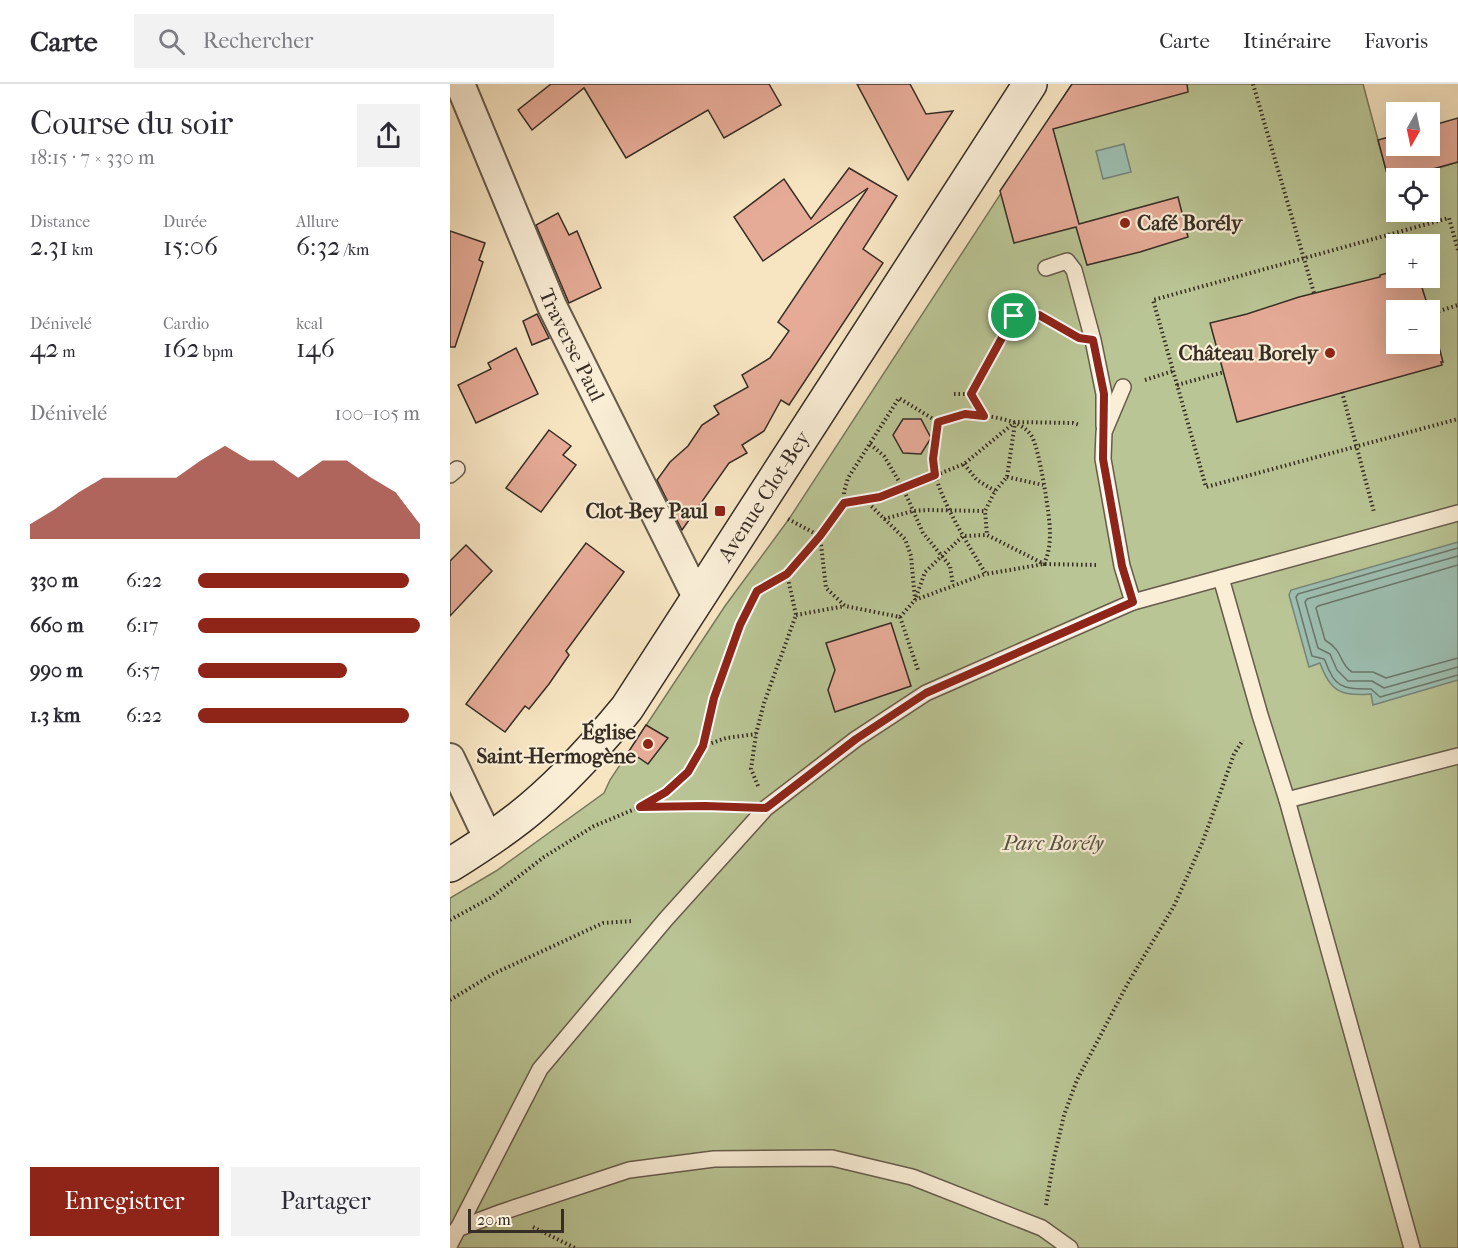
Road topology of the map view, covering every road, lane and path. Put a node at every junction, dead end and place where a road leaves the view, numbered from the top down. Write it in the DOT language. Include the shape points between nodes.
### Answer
graph roads {
  1 [pos="460,84"];
  2 [pos="1030,84"];
  3 [pos="1253,84"];
  4 [pos="1458,250"];
  5 [pos="1304,257"];
  6 [pos="1046,268"];
  7 [pos="1314,293"];
  8 [pos="1458,305"];
  9 [pos="1440,311"];
  10 [pos="1093,340"];
  11 [pos="1224,372"];
  12 [pos="1177,385"];
  13 [pos="1123,387"];
  14 [pos="1342,392"];
  15 [pos="954,394"];
  16 [pos="971,394"];
  17 [pos="984,416"];
  18 [pos="1458,419"];
  19 [pos="938,422"];
  20 [pos="1015,422"];
  21 [pos="1104,432"];
  22 [pos="870,444"];
  23 [pos="1356,447"];
  24 [pos="964,464"];
  25 [pos="935,475"];
  26 [pos="1007,477"];
  27 [pos="1043,485"];
  28 [pos="903,488"];
  29 [pos="995,491"];
  30 [pos="865,500"];
  31 [pos="844,503"];
  32 [pos="1373,509"];
  33 [pos="913,511"];
  34 [pos="951,511"];
  35 [pos="985,511"];
  36 [pos="1458,513"];
  37 [pos="789,519"];
  38 [pos="884,519"];
  39 [pos="987,535"];
  40 [pos="820,536"];
  41 [pos="963,536"];
  42 [pos="941,557"];
  43 [pos="1044,564"];
  44 [pos="1073,565"];
  45 [pos="787,574"];
  46 [pos="986,574"];
  47 [pos="1221,578"];
  48 [pos="953,585"];
  49 [pos="697,597"];
  50 [pos="915,600"];
  51 [pos="1133,602"];
  52 [pos="845,606"];
  53 [pos="796,615"];
  54 [pos="900,617"];
  55 [pos="926,693"];
  56 [pos="1260,715"];
  57 [pos="756,734"];
  58 [pos="703,746"];
  59 [pos="1458,756"];
  60 [pos="450,758"];
  61 [pos="1287,800"];
  62 [pos="640,807"];
  63 [pos="766,808"];
  64 [pos="489,840"];
  65 [pos="450,866"];
  66 [pos="666,919"];
  67 [pos="450,920"];
  68 [pos="450,999"];
  69 [pos="502,1212"];
  70 [pos="1042,1228"];
  71 [pos="457,1229"];
  72 [pos="450,1244"];
  73 [pos="575,1248"];
  74 [pos="1070,1248"];
  75 [pos="1412,1248"];
  1 -- 49 [label="street, Traverse Paul" via="552,306"];
  2 -- 49 [label="street, Avenue Clot-Bey"];
  3 -- 5 [label="path"];
  4 -- 5 [label="path" via="1449,218"];
  5 -- 7 [label="path"];
  5 -- 12 [label="path" via="1153,300"];
  6 -- 10 [label="lane" via="1067,261 1074,270"];
  8 -- 9 [label="path"];
  10 -- 16 [label="path" via="1079,338 1039,315 1014,316"];
  10 -- 21 [label="lane" via="1104,394"];
  11 -- 12 [label="path"];
  12 -- 23 [label="path" via="1206,487"];
  13 -- 21 [label="lane"];
  14 -- 23 [label="path"];
  15 -- 16 [label="path"];
  16 -- 17 [label="path"];
  17 -- 19 [label="path" via="965,414"];
  17 -- 20 [label="path"];
  18 -- 23 [label="path"];
  19 -- 22 [label="path" via="899,398"];
  19 -- 25 [label="path"];
  20 -- 21 [label="path" via="1073,423"];
  20 -- 24 [label="path"];
  20 -- 26 [label="path"];
  20 -- 27 [label="path" via="1031,435"];
  21 -- 51 [label="lane" via="1103,459 1122,566"];
  22 -- 28 [label="path" via="884,456"];
  22 -- 31 [label="path" via="848,478"];
  23 -- 32 [label="path"];
  24 -- 25 [label="path"];
  24 -- 29 [label="path" via="977,480"];
  25 -- 28 [label="path"];
  25 -- 34 [label="path"];
  26 -- 27 [label="path"];
  26 -- 29 [label="path"];
  27 -- 43 [label="path" via="1050,530 1049,554"];
  28 -- 30 [label="path"];
  28 -- 33 [label="path"];
  29 -- 35 [label="path"];
  30 -- 31 [label="path"];
  30 -- 38 [label="path"];
  31 -- 40 [label="path"];
  33 -- 34 [label="path"];
  33 -- 38 [label="path"];
  33 -- 42 [label="path"];
  34 -- 35 [label="path"];
  34 -- 41 [label="path"];
  35 -- 39 [label="path"];
  36 -- 47 [label="lane"];
  37 -- 40 [label="path"];
  38 -- 50 [label="path" via="905,540 911,556"];
  39 -- 41 [label="path"];
  39 -- 43 [label="path"];
  40 -- 45 [label="path"];
  40 -- 52 [label="path" via="826,588"];
  41 -- 42 [label="path"];
  41 -- 46 [label="path"];
  42 -- 48 [label="path" via="950,566"];
  42 -- 50 [label="path" via="925,572"];
  43 -- 44 [label="path"];
  43 -- 46 [label="path"];
  45 -- 53 [label="path"];
  45 -- 58 [label="path" via="757,591 740,625 714,698"];
  46 -- 48 [label="path"];
  47 -- 51 [label="lane"];
  47 -- 56 [label="lane"];
  48 -- 50 [label="path"];
  49 -- 64 [label="street, Avenue Clot-Bey" via="627,708 600,740 556,786"];
  50 -- 54 [label="path"];
  51 -- 55 [label="lane"];
  52 -- 53 [label="path"];
  52 -- 54 [label="path"];
  53 -- 57 [label="path"];
  54 -- 55 [label="path"];
  55 -- 63 [label="lane" via="856,739"];
  56 -- 61 [label="lane"];
  56 -- 70 [label="path" via="1234,754 1203,841 1174,906 1077,1080 1059,1136"];
  57 -- 58 [label="path"];
  57 -- 63 [label="path" via="751,769"];
  58 -- 62 [label="path" via="688,772 666,792"];
  59 -- 61 [label="lane"];
  60 -- 64 [label="street"];
  61 -- 75 [label="lane"];
  62 -- 63 [label="path"];
  62 -- 67 [label="path" via="594,826 544,857 492,897"];
  63 -- 66 [label="lane"];
  64 -- 65 [label="street, Avenue Clot-Bey"];
  66 -- 68 [label="path" via="603,923 493,974"];
  66 -- 71 [label="lane" via="540,1069"];
  69 -- 70 [label="lane" via="629,1170 714,1159 832,1158 912,1177"];
  69 -- 71 [label="lane"];
  69 -- 73 [label="path"];
  70 -- 74 [label="lane"];
  71 -- 72 [label="lane"];
}
